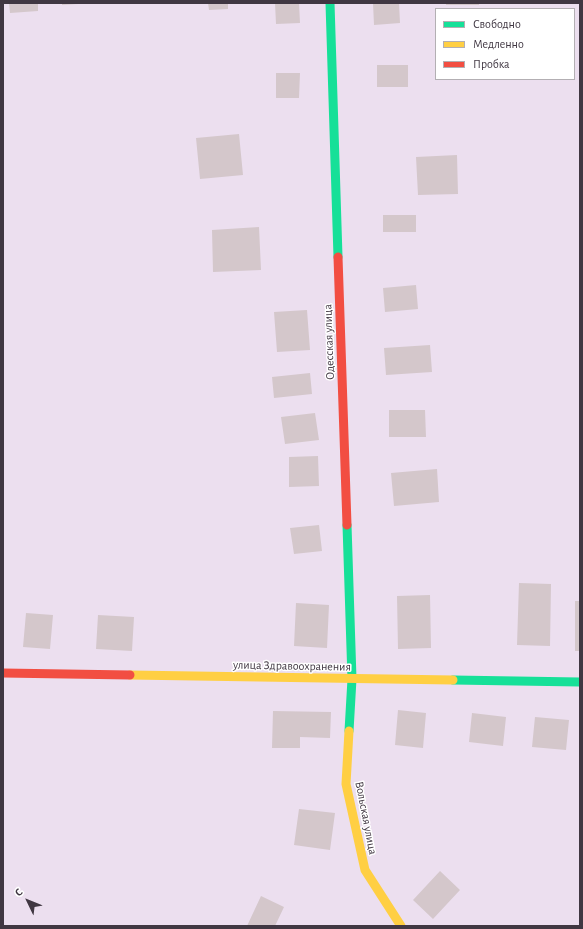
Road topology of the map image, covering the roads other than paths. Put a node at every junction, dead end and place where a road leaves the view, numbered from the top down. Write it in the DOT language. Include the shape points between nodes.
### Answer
graph roads {
  1 [pos="330,3"];
  2 [pos="3,673"];
  3 [pos="352,679"];
  4 [pos="580,682"];
  5 [pos="401,926"];
  1 -- 3 [label="street, Одесская улица"];
  2 -- 3 [label="street, улица Здравоохранения"];
  3 -- 4 [label="street, улица Здравоохранения"];
  3 -- 5 [label="street, Вольская улица" via="346,784 365,870"];
}
